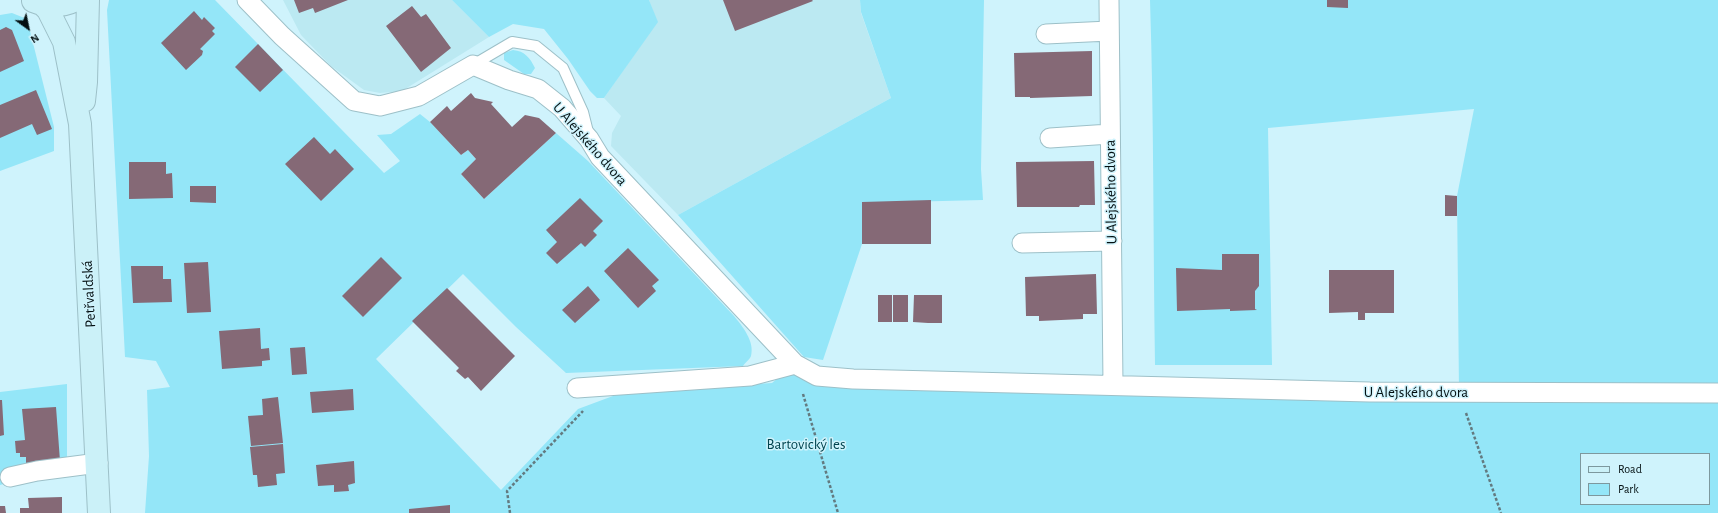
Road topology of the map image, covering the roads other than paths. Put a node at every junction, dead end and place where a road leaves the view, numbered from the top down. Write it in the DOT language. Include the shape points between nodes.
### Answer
graph roads {
  1 [pos="76,0"];
  2 [pos="88,0"];
  3 [pos="247,0"];
  4 [pos="1109,0"];
  5 [pos="37,2"];
  6 [pos="1109,31"];
  7 [pos="1046,34"];
  8 [pos="473,65"];
  9 [pos="80,124"];
  10 [pos="1110,134"];
  11 [pos="1050,138"];
  12 [pos="589,139"];
  13 [pos="1112,241"];
  14 [pos="1022,243"];
  15 [pos="795,364"];
  16 [pos="1113,384"];
  17 [pos="577,388"];
  18 [pos="1718,393"];
  19 [pos="98,464"];
  20 [pos="10,477"];
  21 [pos="99,513"];
  1 -- 5 [label="main road" via="59,6"];
  2 -- 9 [label="main road, Petřvaldská" via="86,82"];
  3 -- 8 [label="street" via="282,36 354,101 380,106 420,96"];
  4 -- 6 [label="street, U Alejského dvora"];
  5 -- 9 [label="main road, Petřvaldská" via="48,10 64,42"];
  6 -- 7 [label="street"];
  6 -- 10 [label="street, U Alejského dvora"];
  8 -- 12 [label="street, U Alejského dvora" via="538,89 562,108"];
  8 -- 12 [label="lane" via="512,42 536,46 563,68 583,112"];
  9 -- 19 [label="main road, Petřvaldská"];
  10 -- 11 [label="street"];
  10 -- 13 [label="street, U Alejského dvora"];
  12 -- 15 [label="street, U Alejského dvora" via="600,157"];
  13 -- 14 [label="street"];
  13 -- 16 [label="street, U Alejského dvora"];
  15 -- 16 [label="street, U Alejského dvora" via="817,376 853,379"];
  15 -- 17 [label="street" via="750,376"];
  16 -- 18 [label="street, U Alejského dvora" via="1459,392"];
  19 -- 20 [label="street"];
  19 -- 21 [label="main road, Petřvaldská"];
}
